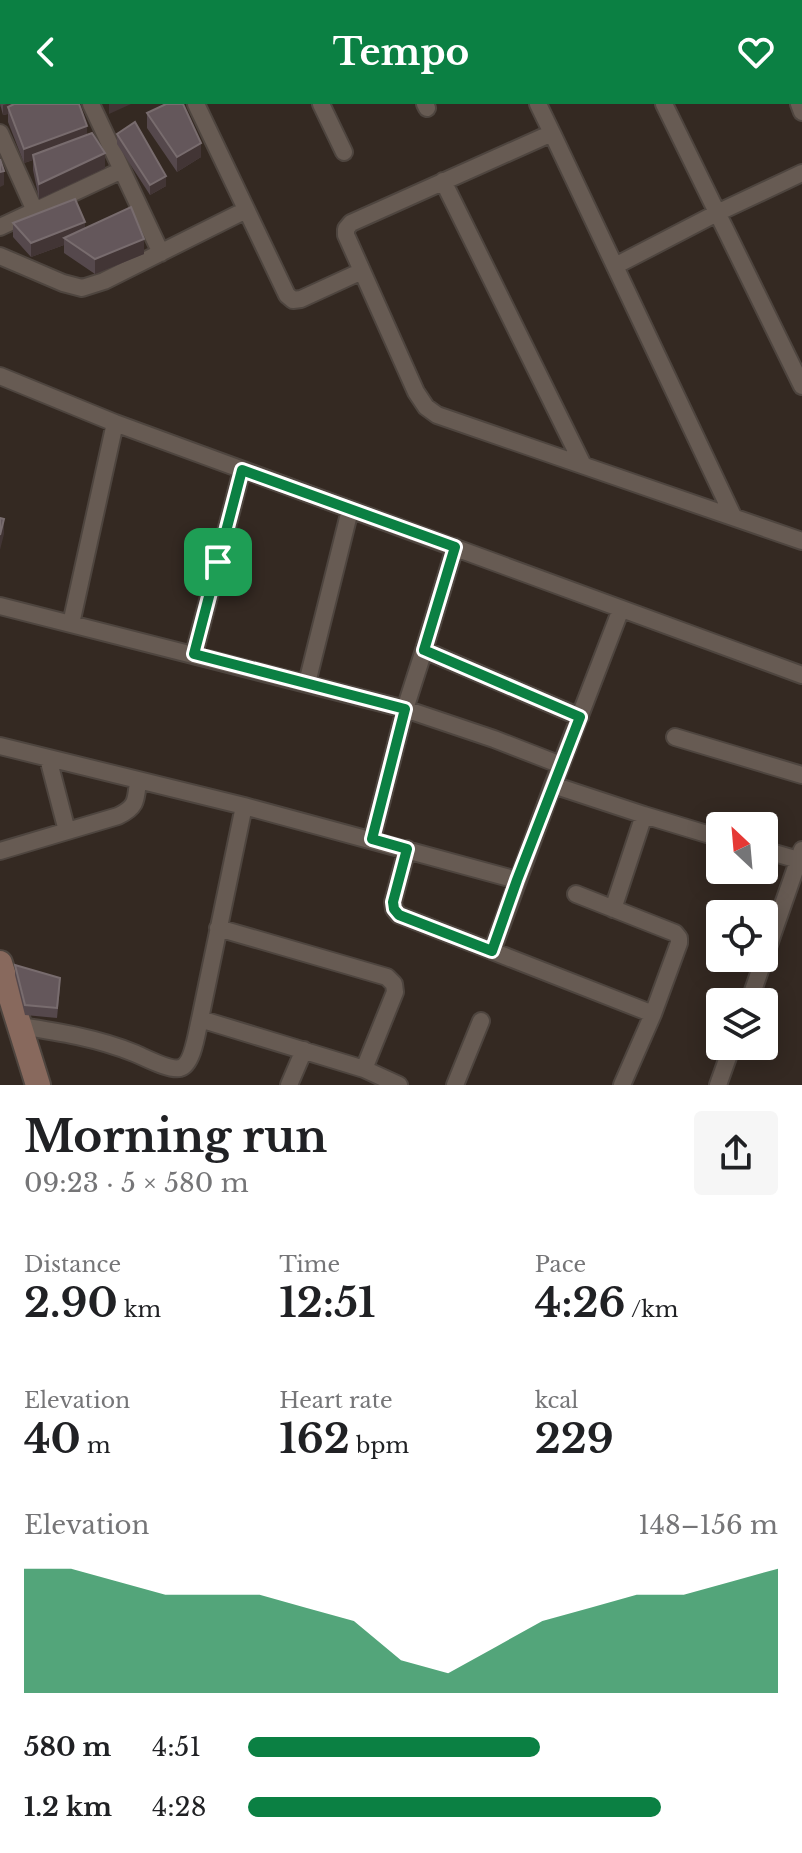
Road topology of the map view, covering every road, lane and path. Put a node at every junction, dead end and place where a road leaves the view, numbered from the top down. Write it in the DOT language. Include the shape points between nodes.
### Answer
graph roads {
  1 [pos="91,104"];
  2 [pos="196,104"];
  3 [pos="321,104"];
  4 [pos="538,104"];
  5 [pos="664,104"];
  6 [pos="799,104"];
  7 [pos="802,112"];
  8 [pos="0,133"];
  9 [pos="552,133"];
  10 [pos="344,152"];
  11 [pos="122,170"];
  12 [pos="802,173"];
  13 [pos="443,181"];
  14 [pos="246,210"];
  15 [pos="35,211"];
  16 [pos="717,213"];
  17 [pos="0,227"];
  18 [pos="161,253"];
  19 [pos="0,256"];
  20 [pos="615,266"];
  21 [pos="362,271"];
  22 [pos="0,376"];
  23 [pos="802,386"];
  24 [pos="115,423"];
  25 [pos="583,465"];
  26 [pos="242,470"];
  27 [pos="350,510"];
  28 [pos="733,516"];
  29 [pos="802,541"];
  30 [pos="455,547"];
  31 [pos="0,606"];
  32 [pos="621,609"];
  33 [pos="71,624"];
  34 [pos="424,650"];
  35 [pos="194,654"];
  36 [pos="802,675"];
  37 [pos="307,683"];
  38 [pos="405,709"];
  39 [pos="580,717"];
  40 [pos="675,737"];
  41 [pos="0,746"];
  42 [pos="48,758"];
  43 [pos="561,765"];
  44 [pos="802,775"];
  45 [pos="138,781"];
  46 [pos="553,785"];
  47 [pos="244,806"];
  48 [pos="644,815"];
  49 [pos="67,831"];
  50 [pos="706,834"];
  51 [pos="372,839"];
  52 [pos="407,849"];
  53 [pos="0,851"];
  54 [pos="778,853"];
  55 [pos="801,857"];
  56 [pos="517,880"];
  57 [pos="576,894"];
  58 [pos="613,909"];
  59 [pos="218,928"];
  60 [pos="492,951"];
  61 [pos="0,963"];
  62 [pos="754,988"];
  63 [pos="653,1014"];
  64 [pos="200,1019"];
  65 [pos="481,1021"];
  66 [pos="20,1026"];
  67 [pos="304,1050"];
  68 [pos="727,1060"];
  69 [pos="364,1069"];
  70 [pos="33,1084"];
  71 [pos="289,1085"];
  72 [pos="399,1085"];
  73 [pos="455,1085"];
  74 [pos="622,1085"];
  75 [pos="718,1085"];
  1 -- 11 [label="street"];
  2 -- 14 [label="street"];
  3 -- 10 [label="street"];
  4 -- 9 [label="street"];
  5 -- 16 [label="street"];
  6 -- 7 [label="street"];
  8 -- 15 [label="street"];
  9 -- 13 [label="street"];
  9 -- 20 [label="street"];
  11 -- 15 [label="street"];
  11 -- 18 [label="street"];
  12 -- 16 [label="street"];
  13 -- 21 [label="street" via="351,223 346,235"];
  13 -- 25 [label="street"];
  14 -- 18 [label="street"];
  14 -- 21 [label="street" via="293,300"];
  15 -- 17 [label="street"];
  16 -- 20 [label="street"];
  16 -- 23 [label="street"];
  18 -- 19 [label="street" via="82,288"];
  20 -- 28 [label="street"];
  21 -- 25 [label="street" via="426,407"];
  22 -- 24 [label="street"];
  24 -- 26 [label="street"];
  24 -- 33 [label="street"];
  25 -- 28 [label="street"];
  26 -- 27 [label="street"];
  26 -- 35 [label="street"];
  27 -- 30 [label="street"];
  27 -- 37 [label="street"];
  28 -- 29 [label="street"];
  30 -- 32 [label="street"];
  30 -- 34 [label="street"];
  31 -- 33 [label="street"];
  32 -- 36 [label="street"];
  32 -- 39 [label="street"];
  33 -- 35 [label="street"];
  34 -- 38 [label="street"];
  34 -- 39 [label="street"];
  35 -- 37 [label="street"];
  37 -- 38 [label="street"];
  38 -- 43 [label="street"];
  38 -- 51 [label="street"];
  39 -- 43 [label="street"];
  40 -- 44 [label="street"];
  41 -- 42 [label="street"];
  42 -- 45 [label="street"];
  42 -- 49 [label="street"];
  43 -- 46 [label="street"];
  45 -- 47 [label="street"];
  45 -- 49 [label="street" via="136,800 127,812"];
  46 -- 48 [label="street"];
  46 -- 56 [label="street"];
  47 -- 51 [label="street"];
  47 -- 59 [label="street"];
  48 -- 50 [label="street"];
  48 -- 58 [label="street"];
  49 -- 53 [label="street"];
  51 -- 52 [label="street"];
  52 -- 56 [label="street"];
  52 -- 60 [label="street" via="393,902 399,915"];
  54 -- 55 [label="street"];
  55 -- 62 [label="street"];
  56 -- 60 [label="street"];
  57 -- 58 [label="street"];
  58 -- 63 [label="street" via="679,938"];
  59 -- 64 [label="street"];
  59 -- 69 [label="street" via="387,977 395,992"];
  60 -- 63 [label="street"];
  61 -- 66 [label="street"];
  63 -- 74 [label="street"];
  64 -- 66 [label="street" via="191,1057 180,1068 77,1034"];
  64 -- 67 [label="street"];
  65 -- 73 [label="street"];
  66 -- 70 [label="street"];
  67 -- 69 [label="street"];
  67 -- 71 [label="street"];
  68 -- 75 [label="street"];
  69 -- 72 [label="street"];
}
